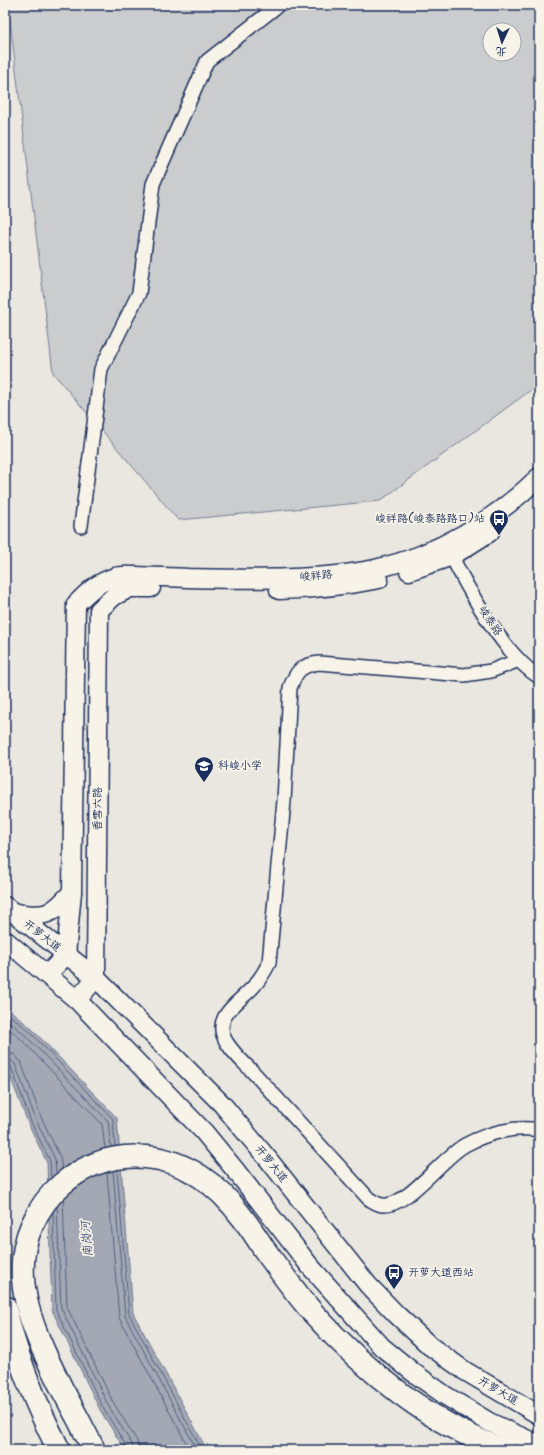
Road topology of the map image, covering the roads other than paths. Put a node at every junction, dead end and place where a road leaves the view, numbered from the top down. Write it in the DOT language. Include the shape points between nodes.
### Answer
graph roads {
  1 [pos="277,5"];
  2 [pos="539,477"];
  3 [pos="539,488"];
  4 [pos="81,526"];
  5 [pos="449,550"];
  6 [pos="99,610"];
  7 [pos="520,660"];
  8 [pos="539,677"];
  9 [pos="72,892"];
  10 [pos="8,909"];
  11 [pos="5,940"];
  12 [pos="66,955"];
  13 [pos="47,975"];
  14 [pos="96,978"];
  15 [pos="77,1000"];
  16 [pos="539,1130"];
  17 [pos="5,1307"];
  18 [pos="539,1415"];
  19 [pos="539,1445"];
  20 [pos="59,1450"];
  21 [pos="94,1450"];
  22 [pos="506,1450"];
  1 -- 4 [label="street" via="207,61 153,184 139,293 101,369"];
  2 -- 5 [label="street, 峻祥路" via="510,504"];
  3 -- 5 [label="street, 峻祥路" via="488,533"];
  5 -- 6 [label="street, 峻祥路" via="397,575 352,585 267,590 130,588 114,596"];
  5 -- 7 [label="street, 峻泰路" via="488,621"];
  5 -- 9 [label="street, 峻祥路" via="375,569 335,574 246,578 117,576 95,586 76,604"];
  6 -- 14 [label="street, 香雪六路"];
  7 -- 8 [label="street, 峻泰路"];
  7 -- 16 [label="street" via="491,671 464,674 319,664 308,664 298,670 290,688 284,801 269,963 254,986 223,1018 222,1029 226,1042 235,1054 369,1199 383,1205 404,1198 464,1145 499,1132 516,1129"];
  9 -- 10 [label="street" via="61,905 43,915 33,916"];
  9 -- 12 [label="street"];
  10 -- 12 [label="street, 开萝大道"];
  11 -- 13 [label="street"];
  12 -- 13 [label="street"];
  12 -- 14 [label="street, 开萝大道"];
  13 -- 15 [label="street"];
  14 -- 15 [label="street"];
  14 -- 18 [label="street, 开萝大道" via="222,1104 368,1285 396,1314 430,1346 465,1371"];
  15 -- 19 [label="street" via="204,1132 309,1265 382,1347 446,1396 489,1422"];
  17 -- 20 [label="highway" via="11,1336 35,1399"];
  21 -- 22 [label="highway" via="41,1346 27,1307 22,1282 22,1257 37,1214 52,1192 86,1167 126,1156 147,1156 188,1168 224,1195 244,1218 290,1285 315,1315 364,1364 431,1414 461,1432"];
}
